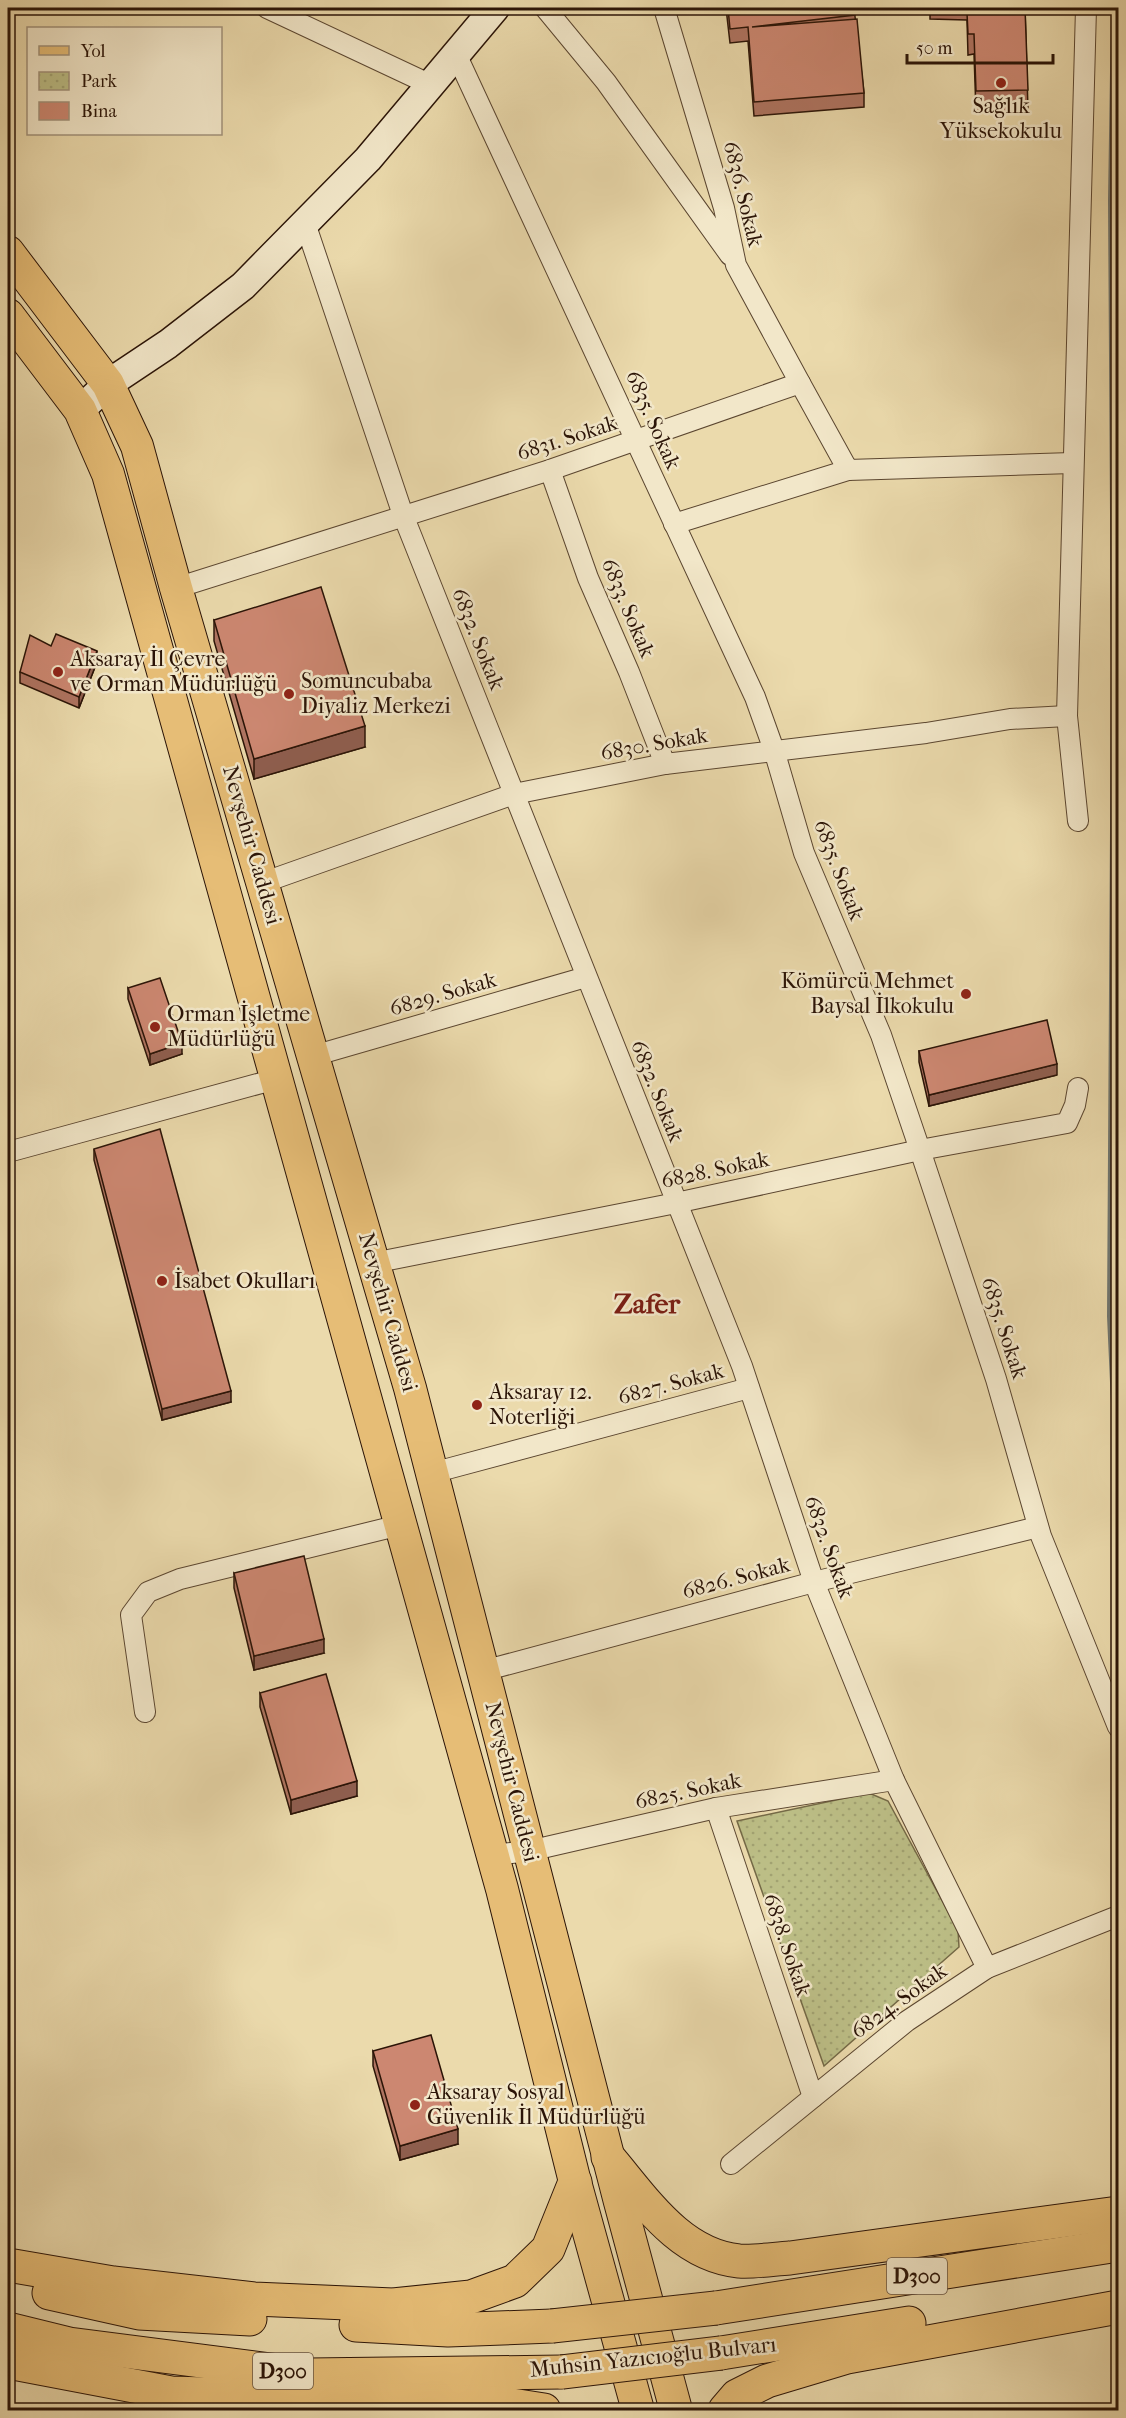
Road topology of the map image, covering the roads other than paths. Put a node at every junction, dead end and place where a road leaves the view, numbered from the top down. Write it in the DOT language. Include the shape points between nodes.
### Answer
graph roads {
  1 [pos="267,8"];
  2 [pos="495,8"];
  3 [pos="545,8"];
  4 [pos="664,8"];
  5 [pos="1086,8"];
  6 [pos="456,54"];
  7 [pos="431,85"];
  8 [pos="305,223"];
  9 [pos="8,252"];
  10 [pos="736,265"];
  11 [pos="8,315"];
  12 [pos="800,383"];
  13 [pos="108,384"];
  14 [pos="80,410"];
  15 [pos="637,441"];
  16 [pos="1072,463"];
  17 [pos="550,470"];
  18 [pos="848,470"];
  19 [pos="403,515"];
  20 [pos="674,524"];
  21 [pos="176,588"];
  22 [pos="1067,716"];
  23 [pos="774,750"];
  24 [pos="665,764"];
  25 [pos="514,794"];
  26 [pos="1078,821"];
  27 [pos="262,883"];
  28 [pos="586,977"];
  29 [pos="313,1056"];
  30 [pos="276,1079"];
  31 [pos="1078,1088"];
  32 [pos="921,1150"];
  33 [pos="8,1152"];
  34 [pos="676,1203"];
  35 [pos="374,1263"];
  36 [pos="749,1388"];
  37 [pos="432,1473"];
  38 [pos="400,1525"];
  39 [pos="1038,1527"];
  40 [pos="814,1582"];
  41 [pos="483,1671"];
  42 [pos="145,1712"];
  43 [pos="1119,1727"];
  44 [pos="894,1780"];
  45 [pos="716,1808"];
  46 [pos="529,1851"];
  47 [pos="493,1855"];
  48 [pos="1119,1916"];
  49 [pos="987,1968"];
  50 [pos="813,2097"];
  51 [pos="608,2157"];
  52 [pos="730,2164"];
  53 [pos="575,2182"];
  54 [pos="1119,2213"];
  55 [pos="1119,2245"];
  56 [pos="8,2265"];
  57 [pos="8,2284"];
  58 [pos="1119,2290"];
  59 [pos="1119,2307"];
  60 [pos="8,2329"];
  61 [pos="8,2362"];
  62 [pos="544,2410"];
  63 [pos="638,2410"];
  64 [pos="676,2410"];
  65 [pos="725,2410"];
  1 -- 7 [label="street"];
  2 -- 6 [label="main road"];
  3 -- 10 [label="street" via="606,82"];
  4 -- 10 [label="street, 6836. Sokak" via="724,208"];
  5 -- 16 [label="street"];
  6 -- 7 [label="main road"];
  6 -- 15 [label="street, 6835. Sokak"];
  7 -- 8 [label="main road" via="368,159"];
  8 -- 13 [label="main road" via="243,286"];
  8 -- 19 [label="street, 6832. Sokak"];
  9 -- 13 [label="main road, Nevşehir Caddesi"];
  10 -- 12 [label="street, 6836. Sokak"];
  11 -- 14 [label="main road, Nevşehir Caddesi"];
  12 -- 15 [label="street, 6831. Sokak"];
  12 -- 18 [label="street"];
  13 -- 14 [label="main road"];
  13 -- 21 [label="main road, Nevşehir Caddesi" via="137,446"];
  14 -- 30 [label="main road, Nevşehir Caddesi" via="108,474"];
  15 -- 17 [label="street, 6831. Sokak"];
  15 -- 20 [label="street, 6835. Sokak"];
  16 -- 18 [label="street"];
  16 -- 22 [label="street"];
  17 -- 19 [label="street, 6831. Sokak"];
  17 -- 24 [label="street, 6833. Sokak" via="588,578"];
  18 -- 20 [label="street"];
  19 -- 21 [label="street, 6831. Sokak"];
  19 -- 25 [label="street, 6832. Sokak"];
  20 -- 23 [label="street, 6835. Sokak" via="755,696"];
  21 -- 27 [label="main road, Nevşehir Caddesi"];
  22 -- 23 [label="street, 6830. Sokak" via="1011,719 926,734"];
  22 -- 26 [label="street"];
  23 -- 24 [label="street, 6830. Sokak"];
  23 -- 32 [label="street, 6835. Sokak" via="804,853 881,1035"];
  24 -- 25 [label="street, 6830. Sokak"];
  25 -- 27 [label="street, 6830. Sokak"];
  25 -- 28 [label="street, 6832. Sokak"];
  27 -- 29 [label="main road, Nevşehir Caddesi"];
  28 -- 29 [label="street, 6829. Sokak"];
  28 -- 34 [label="street, 6832. Sokak"];
  29 -- 35 [label="main road, Nevşehir Caddesi"];
  30 -- 33 [label="street"];
  30 -- 38 [label="main road, Nevşehir Caddesi"];
  31 -- 32 [label="street, 6828. Sokak" via="1067,1123"];
  32 -- 34 [label="street, 6828. Sokak"];
  32 -- 39 [label="street, 6835. Sokak" via="996,1379"];
  34 -- 35 [label="street, 6828. Sokak"];
  34 -- 36 [label="street, 6832. Sokak"];
  35 -- 37 [label="main road, Nevşehir Caddesi"];
  36 -- 37 [label="street, 6827. Sokak"];
  36 -- 40 [label="street, 6832. Sokak"];
  37 -- 41 [label="main road, Nevşehir Caddesi"];
  38 -- 42 [label="street" via="180,1579 148,1592 130,1616"];
  38 -- 47 [label="main road, Nevşehir Caddesi"];
  39 -- 40 [label="street, 6826. Sokak"];
  39 -- 43 [label="street, 6835. Sokak"];
  40 -- 41 [label="street, 6826. Sokak"];
  40 -- 44 [label="street, 6832. Sokak"];
  41 -- 46 [label="main road, Nevşehir Caddesi"];
  44 -- 45 [label="street, 6825. Sokak"];
  44 -- 49 [label="street, 6832. Sokak"];
  45 -- 46 [label="street, 6825. Sokak"];
  45 -- 50 [label="street, 6838. Sokak"];
  46 -- 47 [label="street, 6825. Sokak"];
  46 -- 51 [label="main road, Nevşehir Caddesi"];
  47 -- 53 [label="main road, Nevşehir Caddesi"];
  48 -- 49 [label="street, 6824. Sokak"];
  49 -- 50 [label="street, 6824. Sokak" via="907,2021"];
  50 -- 52 [label="street, 6824. Sokak"];
  51 -- 54 [label="highway" via="674,2231 696,2249 739,2261 790,2258"];
  51 -- 64 [label="main road, Nevşehir Caddesi"];
  53 -- 56 [label="highway" via="548,2248 515,2281 471,2297 393,2305 254,2299 113,2283"];
  53 -- 63 [label="main road, Nevşehir Caddesi"];
  55 -- 57 [label="highway, Muhsin Yazıcıoğlu Bulvarı / D300, bridge" via="716,2308 552,2326 448,2330 139,2313"];
  58 -- 60 [label="highway, Muhsin Yazıcıoğlu Bulvarı / D300, bridge" via="721,2352 562,2372 309,2375 69,2344"];
  59 -- 65 [label="highway" via="847,2357 767,2381 737,2396"];
  61 -- 62 [label="highway" via="171,2393 499,2403"];
}
